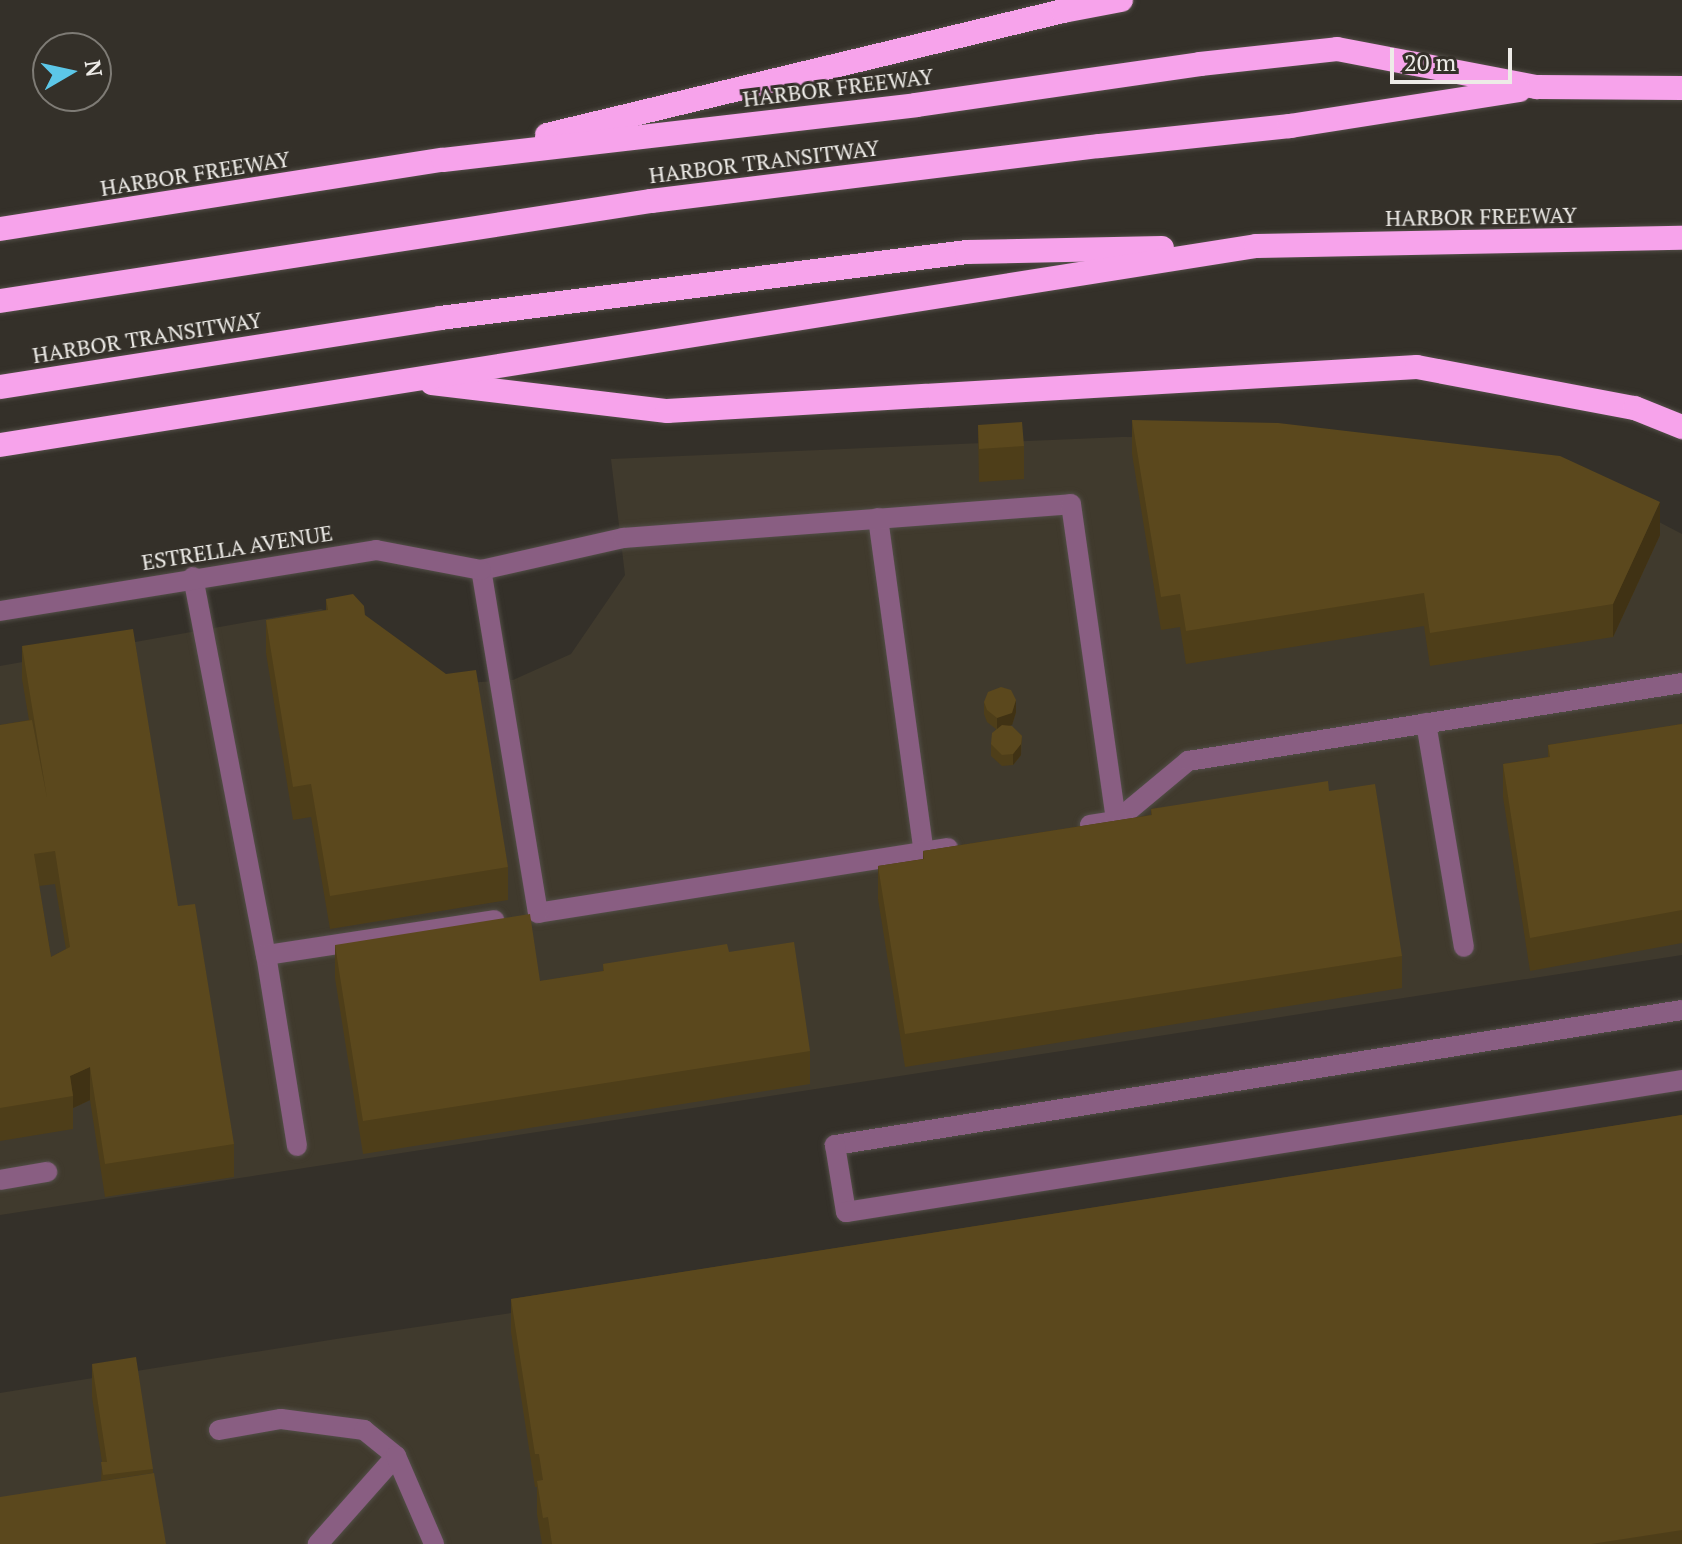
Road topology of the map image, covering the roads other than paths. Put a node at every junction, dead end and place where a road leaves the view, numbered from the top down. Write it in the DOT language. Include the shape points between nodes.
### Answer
graph roads {
  1 [pos="1121,0"];
  2 [pos="1537,87"];
  3 [pos="1682,88"];
  4 [pos="443,160"];
  5 [pos="0,229"];
  6 [pos="1682,238"];
  7 [pos="1256,246"];
  8 [pos="0,301"];
  9 [pos="402,380"];
  10 [pos="0,387"];
  11 [pos="1682,427"];
  12 [pos="0,445"];
  13 [pos="878,518"];
  14 [pos="481,570"];
  15 [pos="193,577"];
  16 [pos="0,611"];
  17 [pos="1682,683"];
  18 [pos="1426,723"];
  19 [pos="1116,821"];
  20 [pos="1072,828"];
  21 [pos="969,845"];
  22 [pos="924,852"];
  23 [pos="523,916"];
  24 [pos="1464,947"];
  25 [pos="266,955"];
  26 [pos="1682,1010"];
  27 [pos="1682,1080"];
  28 [pos="297,1146"];
  29 [pos="47,1172"];
  30 [pos="0,1180"];
  31 [pos="219,1430"];
  32 [pos="396,1456"];
  33 [pos="318,1544"];
  34 [pos="434,1544"];
  1 -- 4 [label="highway"];
  2 -- 3 [label="highway, HARBOR FREEWAY"];
  2 -- 4 [label="highway, HARBOR FREEWAY" via="1337,49"];
  2 -- 8 [label="highway, HARBOR TRANSITWAY" via="1290,126 651,201"];
  4 -- 5 [label="highway, HARBOR FREEWAY"];
  6 -- 7 [label="highway, HARBOR FREEWAY"];
  7 -- 9 [label="highway, HARBOR FREEWAY"];
  7 -- 10 [label="highway, HARBOR TRANSITWAY" via="967,252 440,318"];
  9 -- 11 [label="highway" via="667,411 1417,367 1635,408"];
  9 -- 12 [label="highway, HARBOR FREEWAY"];
  13 -- 14 [label="street" via="623,538"];
  13 -- 19 [label="street" via="1071,504"];
  13 -- 22 [label="street"];
  14 -- 15 [label="street, ESTRELLA AVENUE" via="376,550"];
  14 -- 23 [label="street"];
  15 -- 16 [label="street, ESTRELLA AVENUE"];
  15 -- 25 [label="street"];
  17 -- 18 [label="street"];
  18 -- 19 [label="street" via="1188,761"];
  18 -- 24 [label="street"];
  19 -- 20 [label="street"];
  21 -- 22 [label="street"];
  22 -- 23 [label="street"];
  23 -- 25 [label="street"];
  25 -- 28 [label="street"];
  26 -- 27 [label="street" via="835,1145 846,1212"];
  29 -- 30 [label="street"];
  31 -- 32 [label="street" via="281,1419 364,1430"];
  32 -- 33 [label="street"];
  32 -- 34 [label="street"];
}
